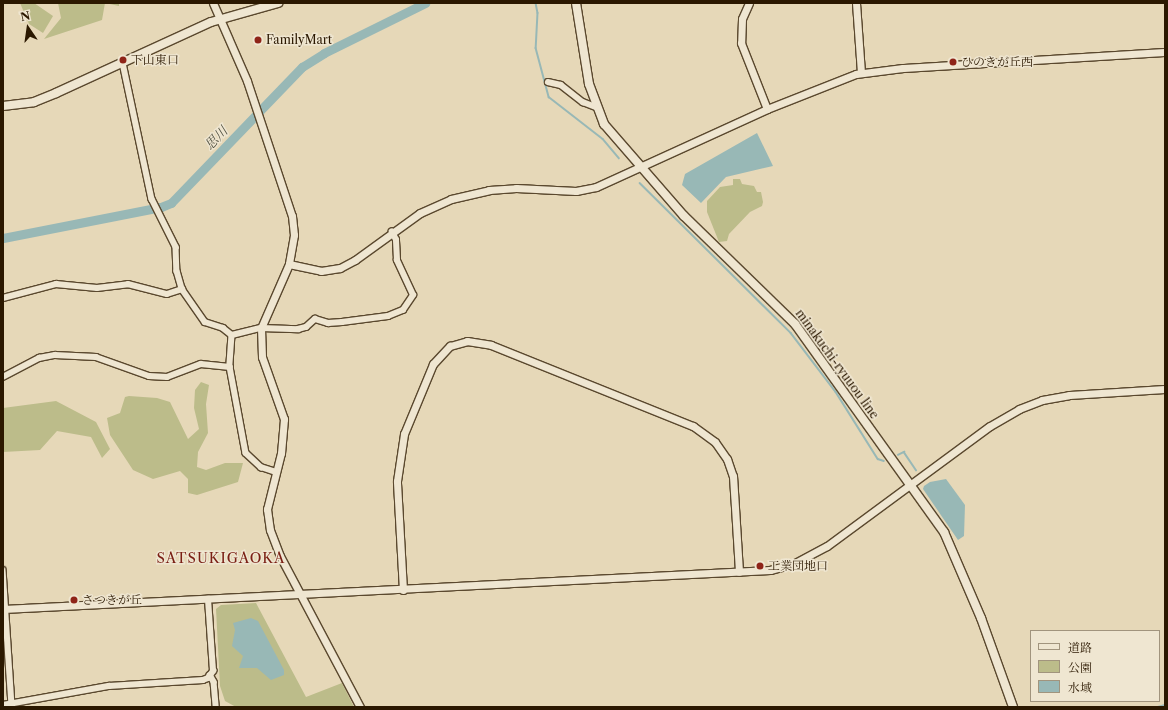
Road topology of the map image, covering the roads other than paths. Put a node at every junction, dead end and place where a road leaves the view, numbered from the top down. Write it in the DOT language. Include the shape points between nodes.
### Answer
graph roads {
  1 [pos="214,3"];
  2 [pos="278,3"];
  3 [pos="576,3"];
  4 [pos="749,3"];
  5 [pos="856,3"];
  6 [pos="220,18"];
  7 [pos="1165,52"];
  8 [pos="123,63"];
  9 [pos="861,73"];
  10 [pos="548,82"];
  11 [pos="3,106"];
  12 [pos="596,107"];
  13 [pos="767,109"];
  14 [pos="640,167"];
  15 [pos="392,232"];
  16 [pos="289,264"];
  17 [pos="182,289"];
  18 [pos="3,298"];
  19 [pos="261,328"];
  20 [pos="232,335"];
  21 [pos="230,367"];
  22 [pos="3,376"];
  23 [pos="1165,389"];
  24 [pos="276,472"];
  25 [pos="909,485"];
  26 [pos="3,570"];
  27 [pos="739,572"];
  28 [pos="403,590"];
  29 [pos="300,595"];
  30 [pos="208,599"];
  31 [pos="4,609"];
  32 [pos="210,675"];
  33 [pos="3,705"];
  34 [pos="11,705"];
  35 [pos="216,707"];
  36 [pos="360,707"];
  37 [pos="1013,707"];
  1 -- 6 [label="street"];
  2 -- 6 [label="main road"];
  3 -- 12 [label="main road, minakuchi-ryuuou line" via="589,84"];
  4 -- 13 [label="street" via="742,19 741,43"];
  5 -- 9 [label="street"];
  6 -- 8 [label="main road"];
  6 -- 16 [label="street" via="239,60 292,216 294,242"];
  7 -- 9 [label="street" via="903,68"];
  8 -- 11 [label="main road" via="34,102"];
  8 -- 17 [label="street" via="154,203 176,246 177,271"];
  9 -- 13 [label="street" via="839,79"];
  10 -- 12 [label="street" via="562,85 583,102"];
  12 -- 14 [label="main road, minakuchi-ryuuou line" via="604,124"];
  13 -- 14 [label="street"];
  14 -- 15 [label="street" via="596,187 576,191 516,188 489,190 451,199 420,213"];
  14 -- 25 [label="main road, minakuchi-ryuuou line" via="684,216 795,324"];
  15 -- 16 [label="street" via="340,268 321,271"];
  15 -- 19 [label="street" via="396,240 397,260 413,295 403,310 388,316 342,322 328,323 315,319 306,327 298,329"];
  16 -- 19 [label="street"];
  17 -- 18 [label="street" via="167,294 128,284 97,288 56,284"];
  17 -- 20 [label="street" via="205,322 223,328"];
  19 -- 20 [label="street"];
  19 -- 24 [label="street" via="262,356 284,419 283,440"];
  20 -- 21 [label="street"];
  21 -- 22 [label="street" via="201,364 167,377 149,376 96,357 55,355 39,358"];
  21 -- 24 [label="street" via="246,453 261,467"];
  23 -- 25 [label="street" via="1069,395 1034,403 995,422"];
  24 -- 29 [label="street" via="268,497 267,517 274,542"];
  25 -- 27 [label="street" via="814,554 784,567"];
  25 -- 37 [label="main road, minakuchi-ryuuou line" via="944,532 957,559"];
  26 -- 31 [label="street"];
  27 -- 28 [label="street"];
  27 -- 28 [label="street" via="733,476 727,459 715,442 693,426 491,345 467,341 450,346 433,364 404,434 397,481"];
  28 -- 29 [label="street"];
  29 -- 30 [label="street"];
  29 -- 36 [label="street"];
  30 -- 31 [label="street"];
  30 -- 32 [label="street" via="212,666"];
  31 -- 34 [label="street"];
  32 -- 34 [label="street" via="203,680 109,686"];
  32 -- 35 [label="street" via="214,682"];
  33 -- 34 [label="street"];
}
